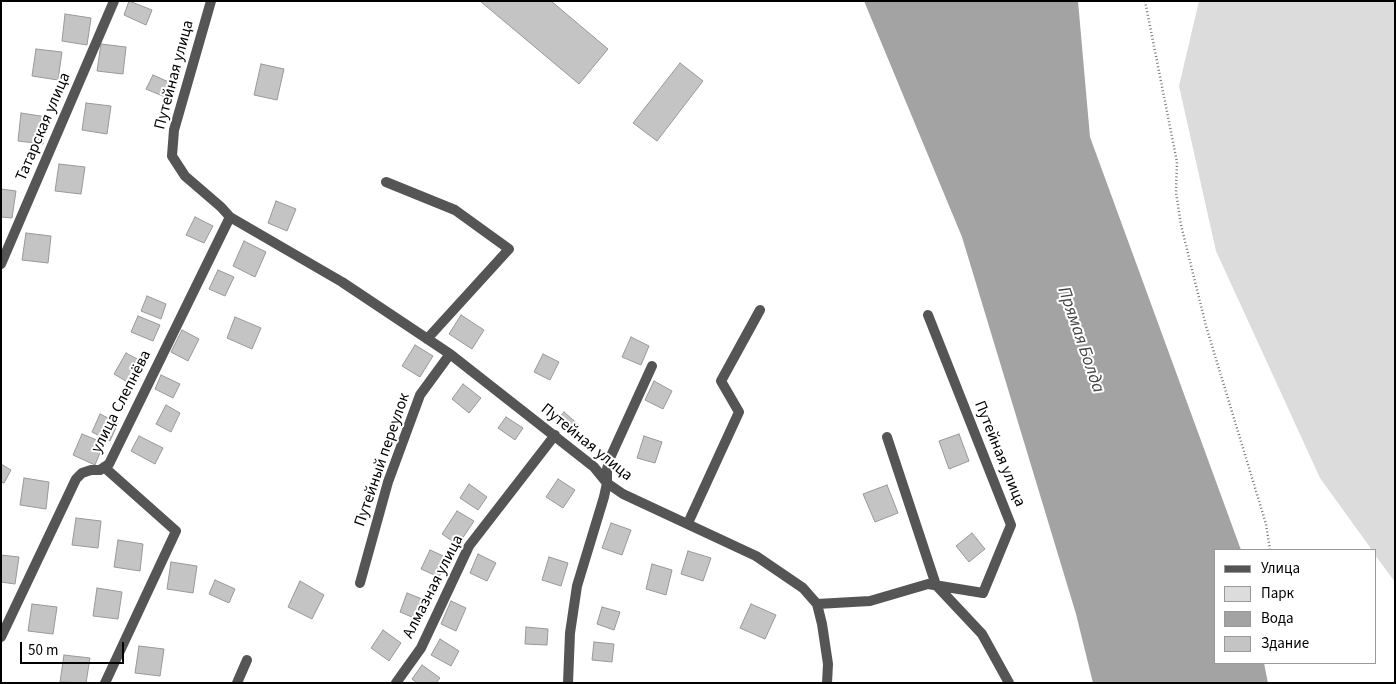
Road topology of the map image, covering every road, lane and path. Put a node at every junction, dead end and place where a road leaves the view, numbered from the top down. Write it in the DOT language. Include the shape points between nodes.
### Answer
graph roads {
  1 [pos="114,1"];
  2 [pos="211,1"];
  3 [pos="1145,1"];
  4 [pos="386,182"];
  5 [pos="230,217"];
  6 [pos="1,264"];
  7 [pos="760,310"];
  8 [pos="928,315"];
  9 [pos="427,339"];
  10 [pos="450,354"];
  11 [pos="652,366"];
  12 [pos="555,435"];
  13 [pos="887,437"];
  14 [pos="104,467"];
  15 [pos="607,483"];
  16 [pos="688,523"];
  17 [pos="1270,549"];
  18 [pos="360,583"];
  19 [pos="936,585"];
  20 [pos="817,604"];
  21 [pos="1,637"];
  22 [pos="248,660"];
  23 [pos="105,683"];
  24 [pos="237,683"];
  25 [pos="396,683"];
  26 [pos="568,683"];
  27 [pos="827,683"];
  28 [pos="1009,683"];
  1 -- 6 [label="street, Татарская улица"];
  2 -- 5 [label="street, Путейная улица" via="174,130 172,156 185,176"];
  3 -- 17 [label="path" via="1177,162 1176,192 1181,225 1206,326 1266,524"];
  4 -- 9 [label="street" via="455,210 509,249"];
  5 -- 9 [label="street, Путейная улица" via="342,282"];
  5 -- 14 [label="street, улица Слепнёва" via="109,464"];
  7 -- 16 [label="street" via="721,381 739,412"];
  8 -- 19 [label="street, Путейная улица" via="1011,525 984,593"];
  9 -- 10 [label="street, Путейная улица"];
  10 -- 12 [label="street, Путейная улица"];
  10 -- 18 [label="street, Путейный переулок" via="420,395 388,482"];
  11 -- 15 [label="street" via="610,458"];
  12 -- 15 [label="street, Путейная улица" via="594,467"];
  12 -- 25 [label="street, Алмазная улица" via="469,546 422,648"];
  13 -- 19 [label="street"];
  14 -- 21 [label="street, улица Слепнёва" via="82,472 76,479"];
  14 -- 23 [label="street" via="176,531"];
  15 -- 16 [label="street, Путейная улица" via="623,494"];
  15 -- 26 [label="street" via="577,586 570,632"];
  16 -- 20 [label="street, Путейная улица" via="756,556 803,588"];
  19 -- 20 [label="street, Путейная улица" via="928,584 870,600"];
  19 -- 28 [label="street" via="982,634"];
  20 -- 27 [label="street" via="828,664"];
  22 -- 24 [label="street"];
}
